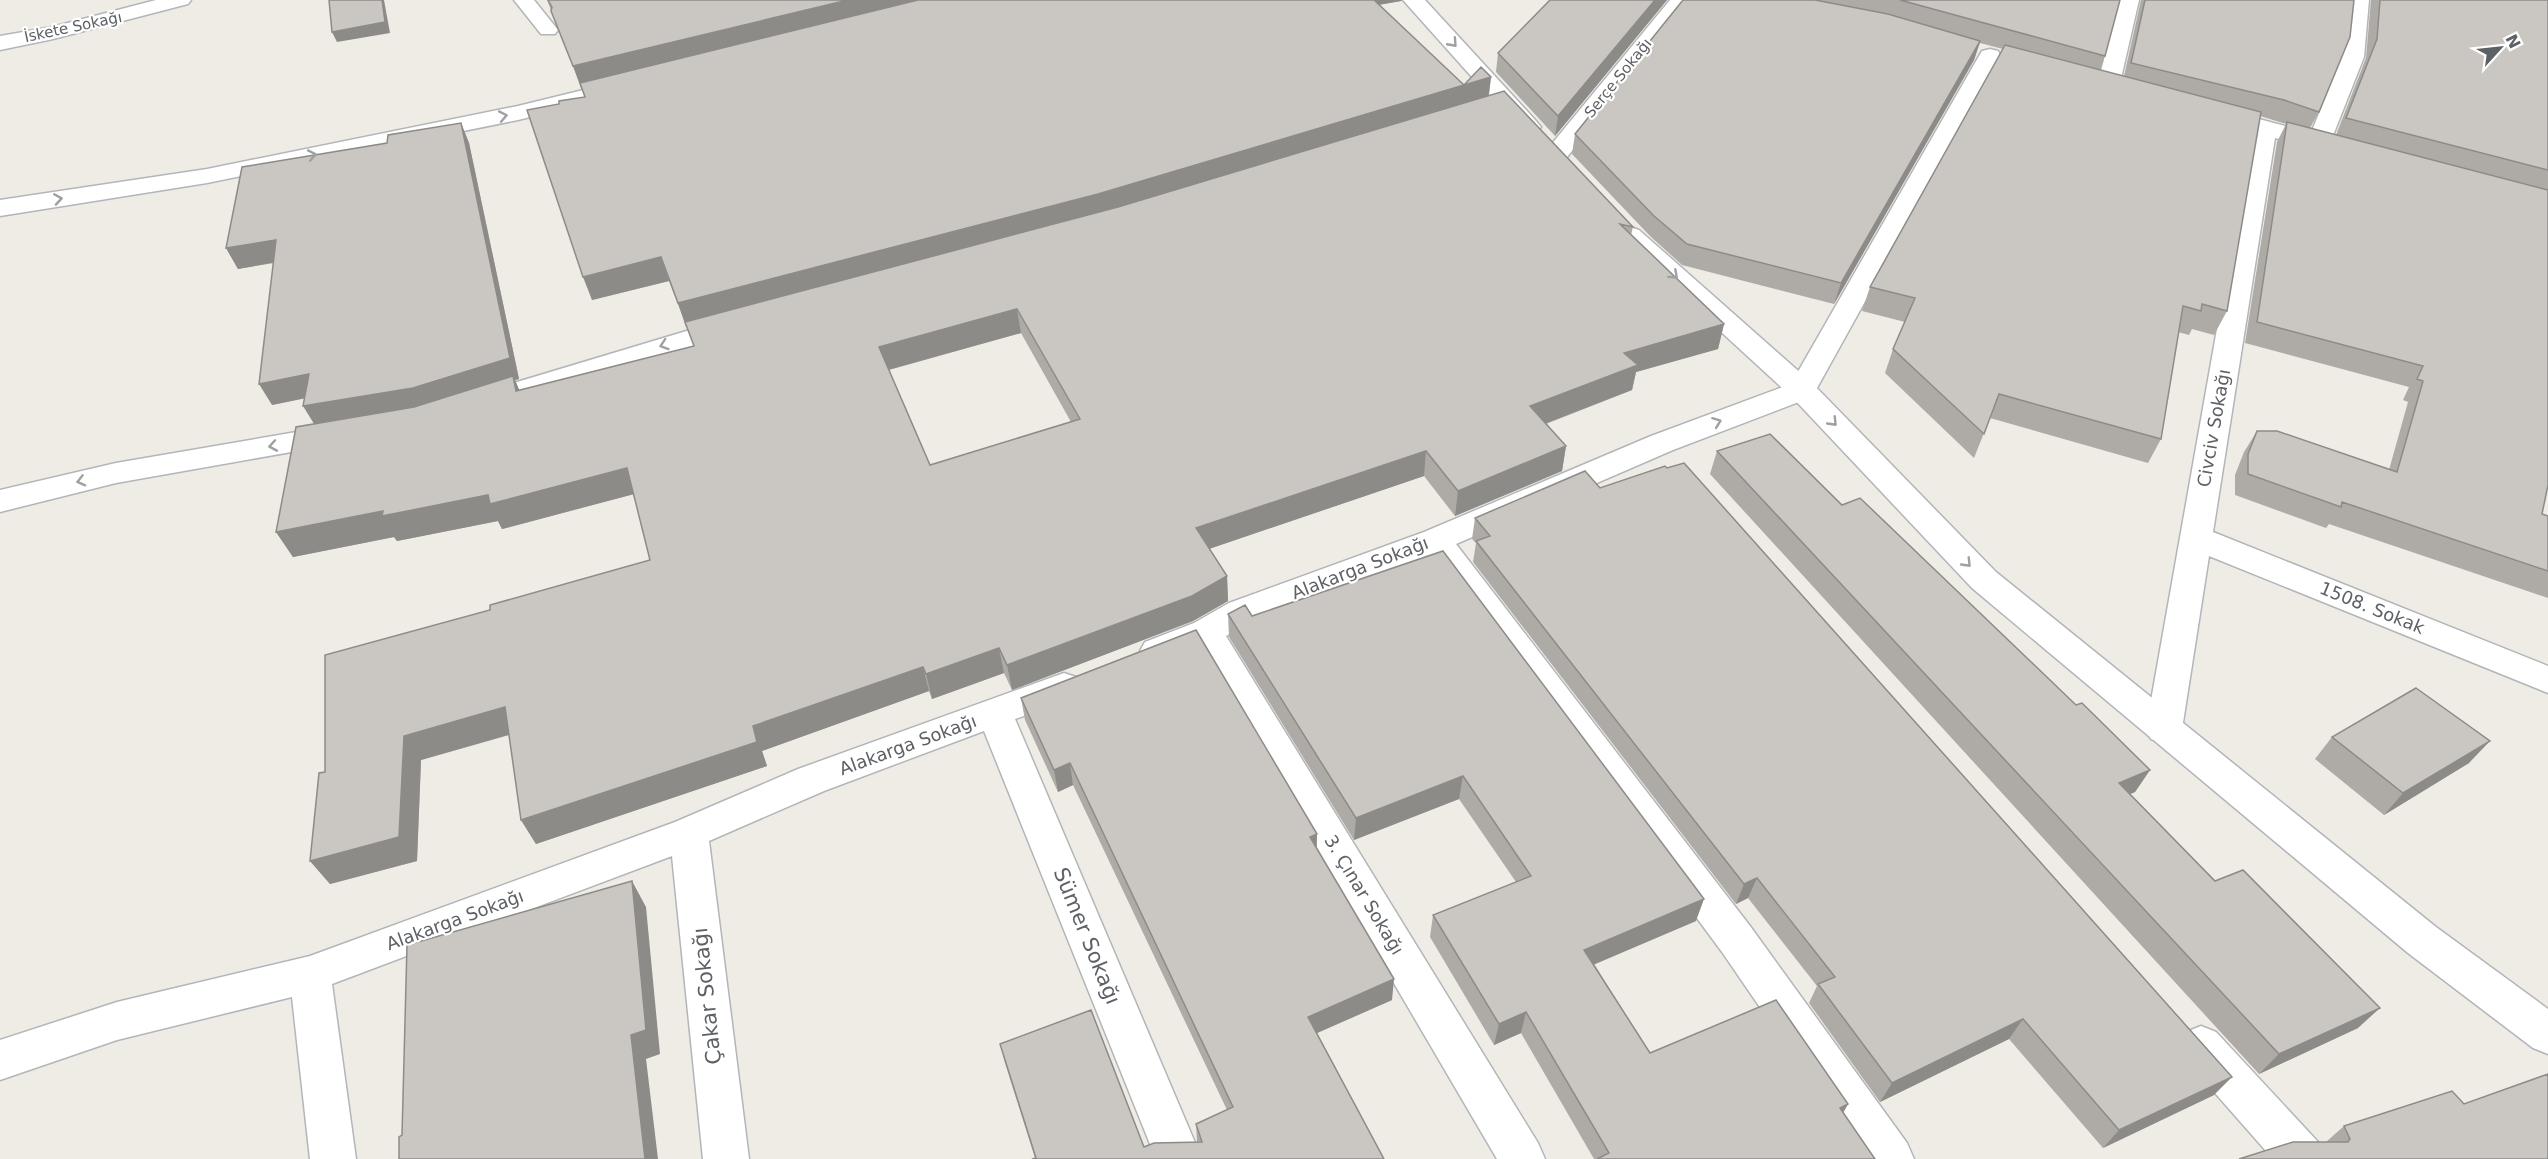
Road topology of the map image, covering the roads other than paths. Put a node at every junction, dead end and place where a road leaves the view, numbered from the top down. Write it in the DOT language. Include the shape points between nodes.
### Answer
graph roads {
  1 [pos="181,0"];
  2 [pos="524,0"];
  3 [pos="1681,0"];
  4 [pos="2128,0"];
  5 [pos="2359,0"];
  6 [pos="1421,3"];
  7 [pos="548,30"];
  8 [pos="0,43"];
  9 [pos="1991,55"];
  10 [pos="645,81"];
  11 [pos="2131,92"];
  12 [pos="2198,110"];
  13 [pos="2265,127"];
  14 [pos="2319,142"];
  15 [pos="2342,148"];
  16 [pos="1555,156"];
  17 [pos="1578,180"];
  18 [pos="0,208"];
  19 [pos="1609,212"];
  20 [pos="756,319"];
  21 [pos="1802,390"];
  22 [pos="461,409"];
  23 [pos="358,432"];
  24 [pos="0,501"];
  25 [pos="2195,537"];
  26 [pos="1435,540"];
  27 [pos="1206,632"];
  28 [pos="1128,662"];
  29 [pos="1095,675"];
  30 [pos="2548,680"];
  31 [pos="995,714"];
  32 [pos="2164,729"];
  33 [pos="689,833"];
  34 [pos="309,974"];
  35 [pos="2176,1017"];
  36 [pos="2548,1034"];
  37 [pos="0,1060"];
  38 [pos="333,1159"];
  39 [pos="726,1159"];
  40 [pos="1179,1159"];
  41 [pos="1522,1159"];
  42 [pos="1891,1159"];
  43 [pos="2303,1159"];
  1 -- 8 [label="street, İskete Sokağı"];
  2 -- 7 [label="lane"];
  3 -- 16 [label="street, Serçe Sokağı"];
  4 -- 11 [label="street" via="2097,84"];
  5 -- 14 [label="street" via="2353,57"];
  6 -- 16 [label="street, one-way" via="1496,106"];
  9 -- 21 [label="street"];
  18 -- 10 [label="street, one-way" via="207,176 518,113"];
  12 -- 13 [label="street"];
  13 -- 14 [label="street"];
  13 -- 25 [label="street, Civciv Sokağı"];
  14 -- 15 [label="street"];
  16 -- 17 [label="street"];
  19 -- 21 [label="street, one-way" via="1639,244"];
  20 -- 22 [label="street, one-way"];
  26 -- 21 [label="street, Alakarga Sokağı, one-way" via="1674,456"];
  21 -- 32 [label="street, one-way" via="1984,580"];
  23 -- 24 [label="street, one-way" via="116,473"];
  25 -- 30 [label="street, 1508. Sokak"];
  25 -- 32 [label="street, Civciv Sokağı"];
  26 -- 27 [label="street, Alakarga Sokağı" via="1241,612"];
  26 -- 42 [label="street" via="1728,929"];
  27 -- 28 [label="street, Alakarga Sokağı"];
  27 -- 41 [label="street, 3. Çınar Sokağı"];
  29 -- 31 [label="street, Alakarga Sokağı"];
  31 -- 33 [label="street, Alakarga Sokağı" via="811,780"];
  31 -- 40 [label="street, Sümer Sokağı"];
  32 -- 36 [label="street" via="2422,940"];
  33 -- 34 [label="street, Alakarga Sokağı"];
  33 -- 39 [label="street, Çakar Sokağı"];
  34 -- 37 [label="street, Alakarga Sokağı" via="117,1021"];
  34 -- 38 [label="street"];
  35 -- 43 [label="street"];
}
